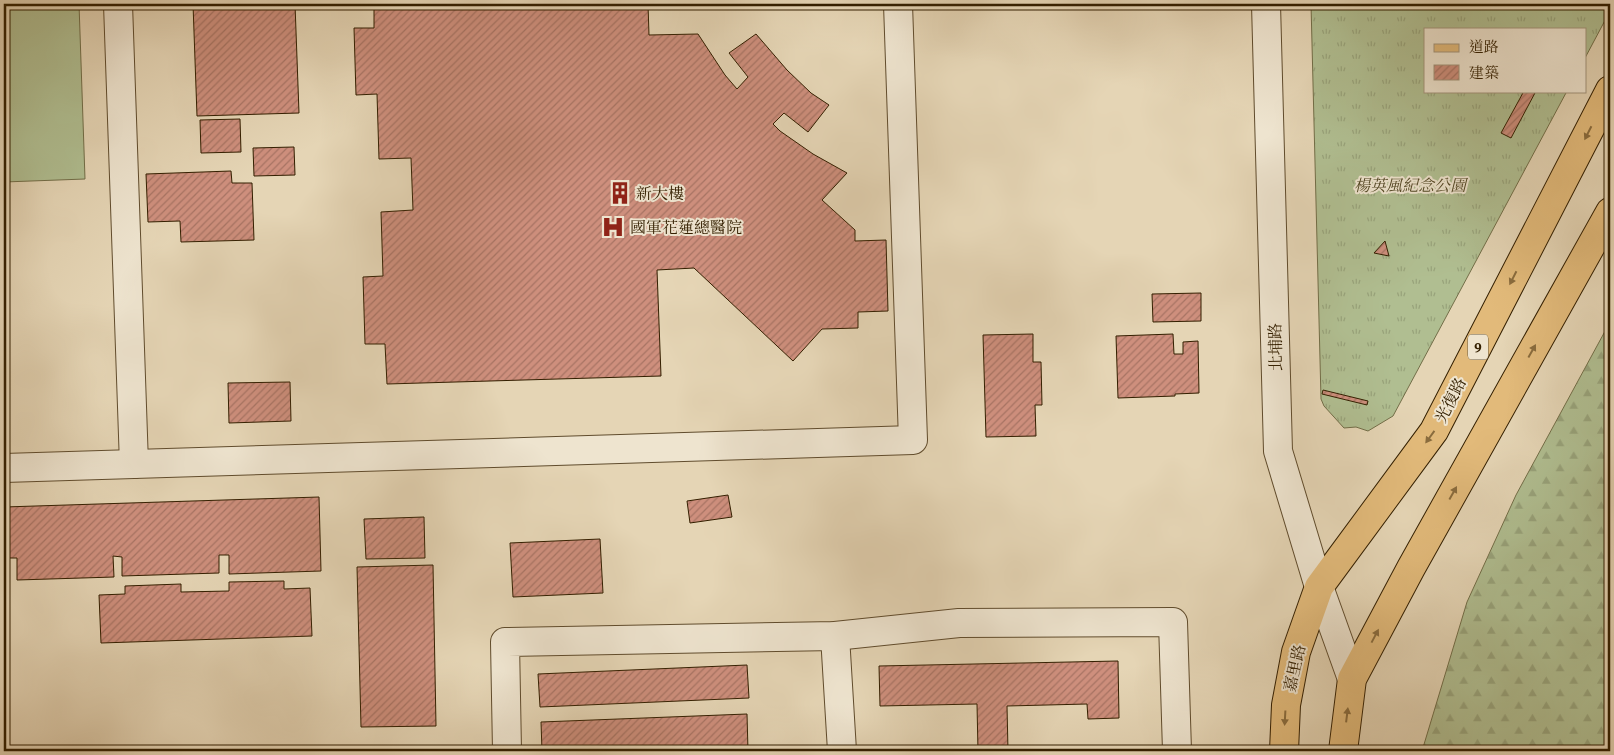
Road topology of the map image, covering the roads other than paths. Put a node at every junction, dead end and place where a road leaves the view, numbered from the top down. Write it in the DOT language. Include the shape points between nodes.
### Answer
graph roads {
  1 [pos="118,4"];
  2 [pos="898,4"];
  3 [pos="1266,4"];
  4 [pos="1610,90"];
  5 [pos="1610,212"];
  6 [pos="134,464"];
  7 [pos="4,468"];
  8 [pos="1319,587"];
  9 [pos="835,636"];
  10 [pos="1352,679"];
  11 [pos="507,751"];
  12 [pos="842,751"];
  13 [pos="1177,751"];
  14 [pos="1284,751"];
  15 [pos="1343,751"];
  1 -- 6 [label="street"];
  2 -- 6 [label="street" via="913,440"];
  3 -- 8 [label="street, 北埔路" via="1278,451"];
  4 -- 8 [label="main road, 光復路 / 9, one-way" via="1434,431"];
  10 -- 5 [label="main road, one-way"];
  6 -- 7 [label="street"];
  8 -- 10 [label="street, 北埔路"];
  8 -- 14 [label="main road, 嘉里路 / 9, one-way" via="1296,652 1286,704"];
  9 -- 11 [label="street" via="505,642"];
  9 -- 12 [label="street"];
  9 -- 13 [label="street" via="959,624 1173,622"];
  15 -- 10 [label="main road, one-way"];
}
